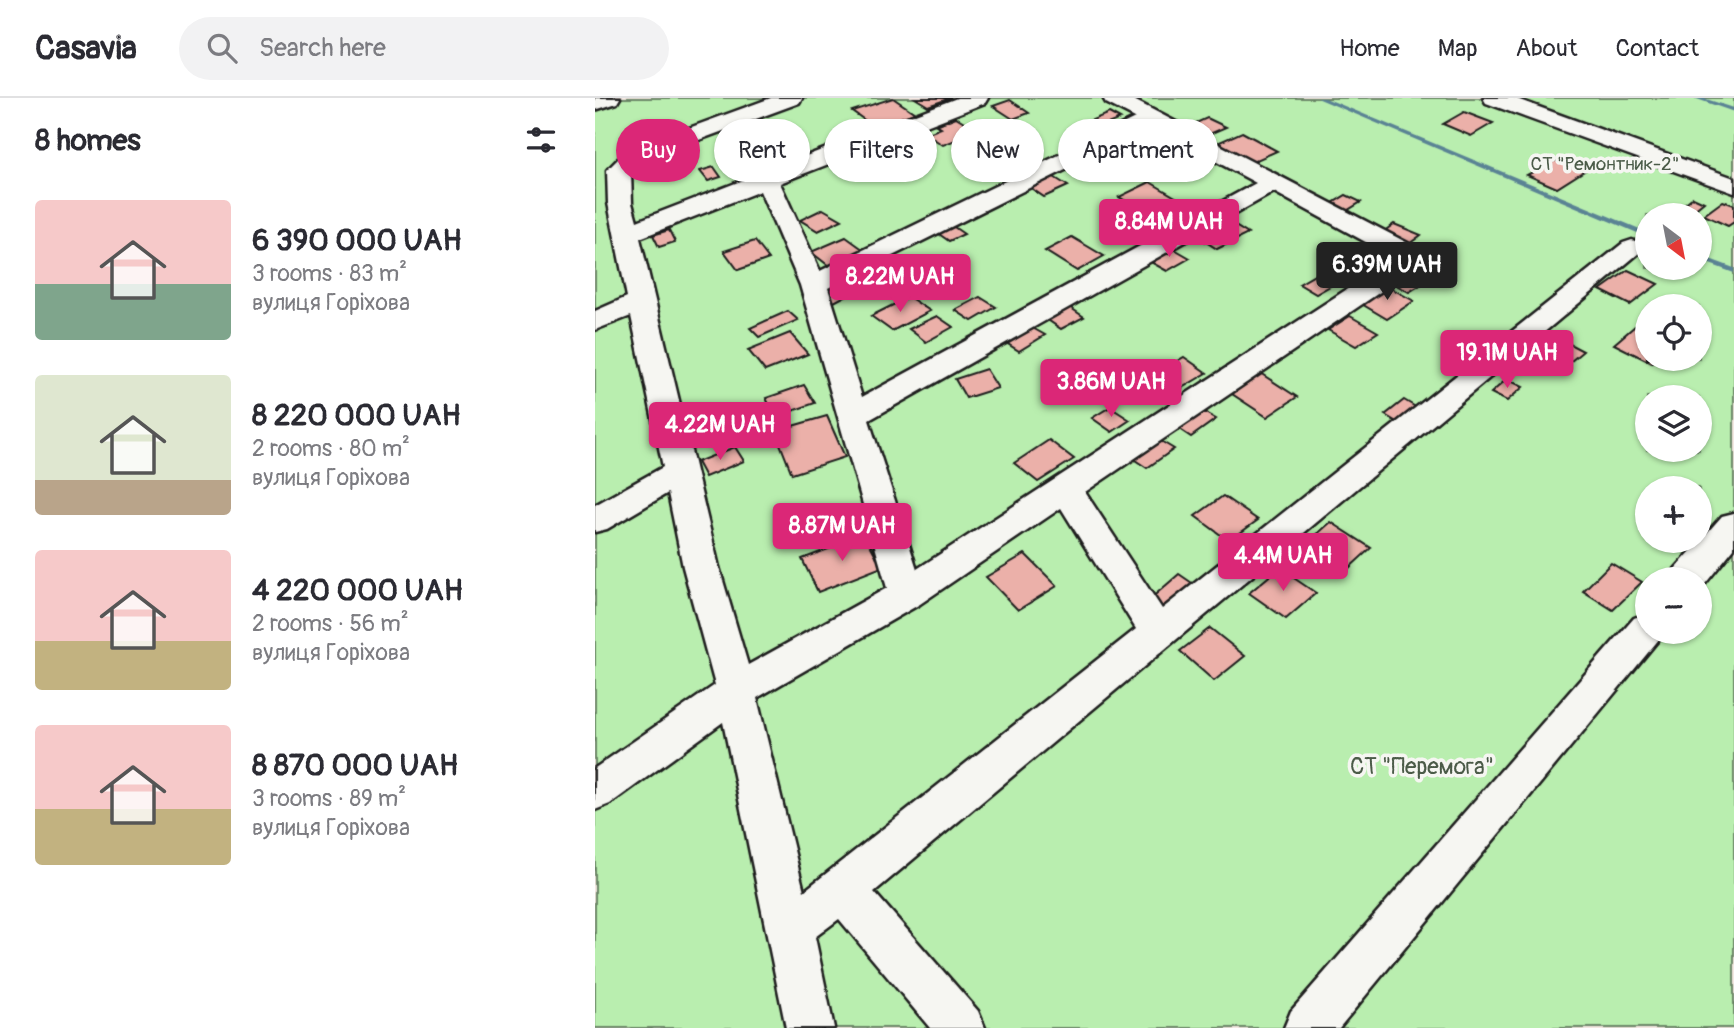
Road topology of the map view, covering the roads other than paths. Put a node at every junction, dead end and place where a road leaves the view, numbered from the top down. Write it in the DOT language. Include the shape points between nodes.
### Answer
graph roads {
  1 [pos="608,98"];
  2 [pos="791,98"];
  3 [pos="977,98"];
  4 [pos="1114,98"];
  5 [pos="1494,98"];
  6 [pos="595,103"];
  7 [pos="1152,118"];
  8 [pos="810,164"];
  9 [pos="759,182"];
  10 [pos="769,182"];
  11 [pos="1273,183"];
  12 [pos="1734,186"];
  13 [pos="614,216"];
  14 [pos="1633,248"];
  15 [pos="813,285"];
  16 [pos="642,300"];
  17 [pos="595,322"];
  18 [pos="854,415"];
  19 [pos="680,472"];
  20 [pos="1066,488"];
  21 [pos="595,520"];
  22 [pos="1734,525"];
  23 [pos="1698,567"];
  24 [pos="907,594"];
  25 [pos="1159,634"];
  26 [pos="1635,642"];
  27 [pos="736,691"];
  28 [pos="595,791"];
  29 [pos="843,890"];
  30 [pos="790,927"];
  31 [pos="810,1028"];
  32 [pos="961,1028"];
  33 [pos="1308,1028"];
  1 -- 6 [label="street"];
  2 -- 13 [label="street" via="634,156 619,170"];
  3 -- 8 [label="street"];
  4 -- 7 [label="street"];
  5 -- 12 [label="street"];
  7 -- 11 [label="street"];
  7 -- 15 [label="street"];
  9 -- 13 [label="street"];
  10 -- 15 [label="street"];
  11 -- 18 [label="street"];
  11 -- 20 [label="street" via="1414,257"];
  13 -- 16 [label="street"];
  14 -- 25 [label="street"];
  15 -- 18 [label="street"];
  16 -- 17 [label="street"];
  16 -- 19 [label="street"];
  18 -- 24 [label="street"];
  19 -- 21 [label="street"];
  19 -- 27 [label="street"];
  20 -- 24 [label="street"];
  20 -- 25 [label="street"];
  22 -- 23 [label="street"];
  24 -- 27 [label="street"];
  25 -- 29 [label="street"];
  26 -- 33 [label="street"];
  27 -- 28 [label="street"];
  27 -- 30 [label="street"];
  29 -- 30 [label="street"];
  29 -- 32 [label="street"];
  30 -- 31 [label="street"];
}
